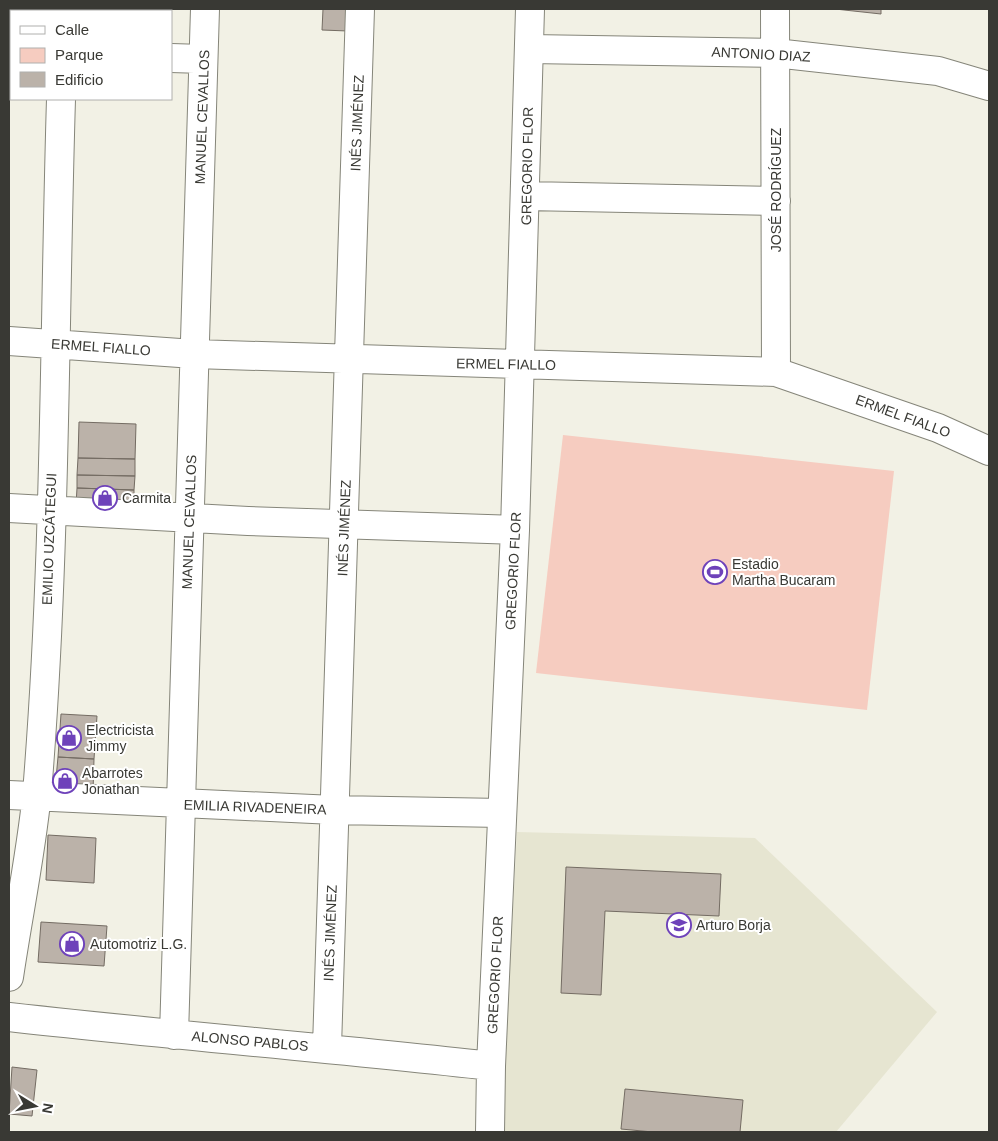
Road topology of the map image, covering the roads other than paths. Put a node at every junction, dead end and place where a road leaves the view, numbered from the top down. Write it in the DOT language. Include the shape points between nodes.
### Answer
graph roads {
  1 [pos="205,9"];
  2 [pos="360,9"];
  3 [pos="530,9"];
  4 [pos="775,9"];
  5 [pos="530,49"];
  6 [pos="775,53"];
  7 [pos="172,58"];
  8 [pos="203,59"];
  9 [pos="989,86"];
  10 [pos="61,100"];
  11 [pos="526,196"];
  12 [pos="776,201"];
  13 [pos="9,341"];
  14 [pos="54,343"];
  15 [pos="194,354"];
  16 [pos="349,360"];
  17 [pos="521,364"];
  18 [pos="776,372"];
  19 [pos="989,451"];
  20 [pos="9,508"];
  21 [pos="51,510"];
  22 [pos="189,517"];
  23 [pos="344,524"];
  24 [pos="515,530"];
  25 [pos="9,795"];
  26 [pos="36,795"];
  27 [pos="181,804"];
  28 [pos="334,810"];
  29 [pos="502,813"];
  30 [pos="9,977"];
  31 [pos="9,1017"];
  32 [pos="174,1035"];
  33 [pos="327,1048"];
  34 [pos="491,1066"];
  35 [pos="490,1132"];
  1 -- 8 [label="street, MANUEL CEVALLOS"];
  2 -- 16 [label="street, INÉS JIMÉNEZ"];
  3 -- 5 [label="street, GREGORIO FLOR"];
  4 -- 6 [label="street, JOSÉ RODRÍGUEZ"];
  5 -- 6 [label="street, ANTONIO DIAZ"];
  5 -- 11 [label="street, GREGORIO FLOR"];
  6 -- 9 [label="street, ANTONIO DIAZ" via="938,71"];
  6 -- 12 [label="street, JOSÉ RODRÍGUEZ"];
  7 -- 8 [label="street"];
  8 -- 15 [label="street, MANUEL CEVALLOS"];
  10 -- 14 [label="street, EMILIO UZCÁTEGUI"];
  11 -- 12 [label="street"];
  11 -- 17 [label="street, GREGORIO FLOR"];
  12 -- 18 [label="street, JOSÉ RODRÍGUEZ"];
  13 -- 14 [label="street, ERMEL FIALLO"];
  14 -- 15 [label="street, ERMEL FIALLO"];
  14 -- 21 [label="street, EMILIO UZCÁTEGUI"];
  15 -- 16 [label="street, ERMEL FIALLO"];
  15 -- 22 [label="street, MANUEL CEVALLOS"];
  16 -- 17 [label="street, ERMEL FIALLO"];
  16 -- 23 [label="street, INÉS JIMÉNEZ"];
  17 -- 18 [label="street, ERMEL FIALLO"];
  17 -- 24 [label="street, GREGORIO FLOR"];
  18 -- 19 [label="street, ERMEL FIALLO" via="938,428"];
  20 -- 21 [label="street"];
  21 -- 22 [label="street"];
  21 -- 26 [label="street, EMILIO UZCÁTEGUI"];
  22 -- 23 [label="street"];
  22 -- 27 [label="street, MANUEL CEVALLOS"];
  23 -- 24 [label="street"];
  23 -- 28 [label="street, INÉS JIMÉNEZ"];
  24 -- 29 [label="street, GREGORIO FLOR"];
  25 -- 26 [label="street, EMILIA RIVADENEIRA"];
  26 -- 27 [label="street, EMILIA RIVADENEIRA"];
  26 -- 30 [label="street, EMILIO UZCÁTEGUI"];
  27 -- 28 [label="street, EMILIA RIVADENEIRA"];
  27 -- 32 [label="street, MANUEL CEVALLOS"];
  28 -- 29 [label="street, EMILIA RIVADENEIRA"];
  28 -- 33 [label="street, INÉS JIMÉNEZ"];
  29 -- 34 [label="street, GREGORIO FLOR"];
  31 -- 32 [label="street, ALONSO PABLOS"];
  32 -- 33 [label="street, ALONSO PABLOS"];
  33 -- 34 [label="street, ALONSO PABLOS"];
  34 -- 35 [label="street, GREGORIO FLOR"];
}
